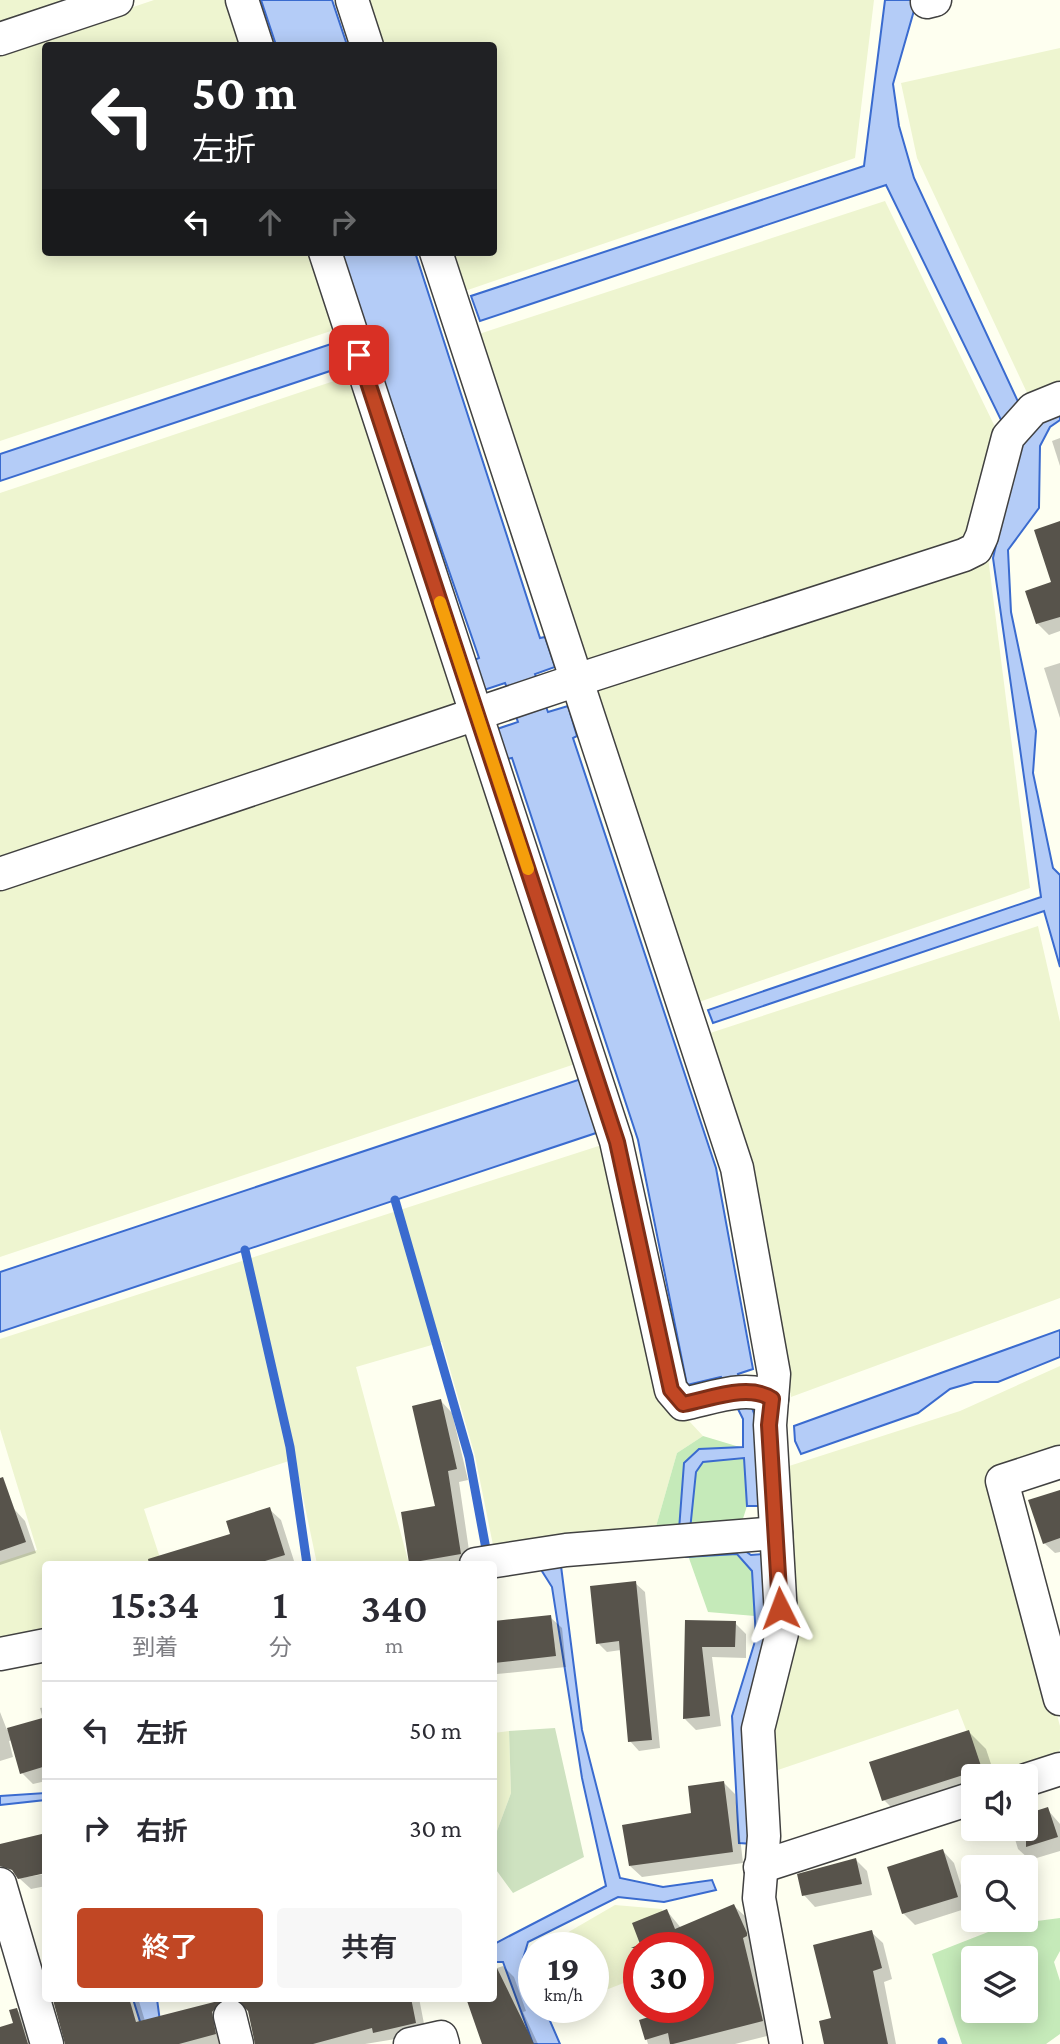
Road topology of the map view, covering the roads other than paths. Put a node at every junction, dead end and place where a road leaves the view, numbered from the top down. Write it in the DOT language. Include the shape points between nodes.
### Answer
graph roads {
  1 [pos="117,0"];
  2 [pos="242,0"];
  3 [pos="352,0"];
  4 [pos="0,39"];
  5 [pos="256,42"];
  6 [pos="366,42"];
  7 [pos="326,256"];
  8 [pos="437,256"];
  9 [pos="1060,398"];
  10 [pos="577,680"];
  11 [pos="477,714"];
  12 [pos="0,874"];
  13 [pos="748,1396"];
  14 [pos="1060,1462"];
  15 [pos="776,1533"];
  16 [pos="495,1561"];
  17 [pos="42,1646"];
  18 [pos="0,1654"];
  19 [pos="1060,1699"];
  20 [pos="1060,1769"];
  21 [pos="1038,1776"];
  22 [pos="961,1802"];
  23 [pos="761,1867"];
  24 [pos="0,1884"];
  25 [pos="47,2044"];
  26 [pos="410,2044"];
  27 [pos="443,2044"];
  28 [pos="786,2044"];
  1 -- 4 [label="street"];
  2 -- 5 [label="street"];
  3 -- 6 [label="street"];
  7 -- 11 [label="street"];
  8 -- 10 [label="street"];
  9 -- 10 [label="street" via="1033,409 1008,437 976,549"];
  10 -- 11 [label="street"];
  10 -- 13 [label="street" via="737,1168 774,1374"];
  11 -- 12 [label="street"];
  11 -- 13 [label="street" via="617,1142 671,1390 683,1404"];
  13 -- 15 [label="street" via="769,1425"];
  14 -- 19 [label="street" via="1002,1481"];
  15 -- 16 [label="street" via="566,1550"];
  15 -- 23 [label="street" via="782,1633 758,1729 764,1836"];
  17 -- 18 [label="street"];
  20 -- 21 [label="street"];
  22 -- 23 [label="street"];
  23 -- 28 [label="street" via="759,1898"];
  24 -- 25 [label="street"];
  26 -- 27 [label="street" via="441,2037"];
}
